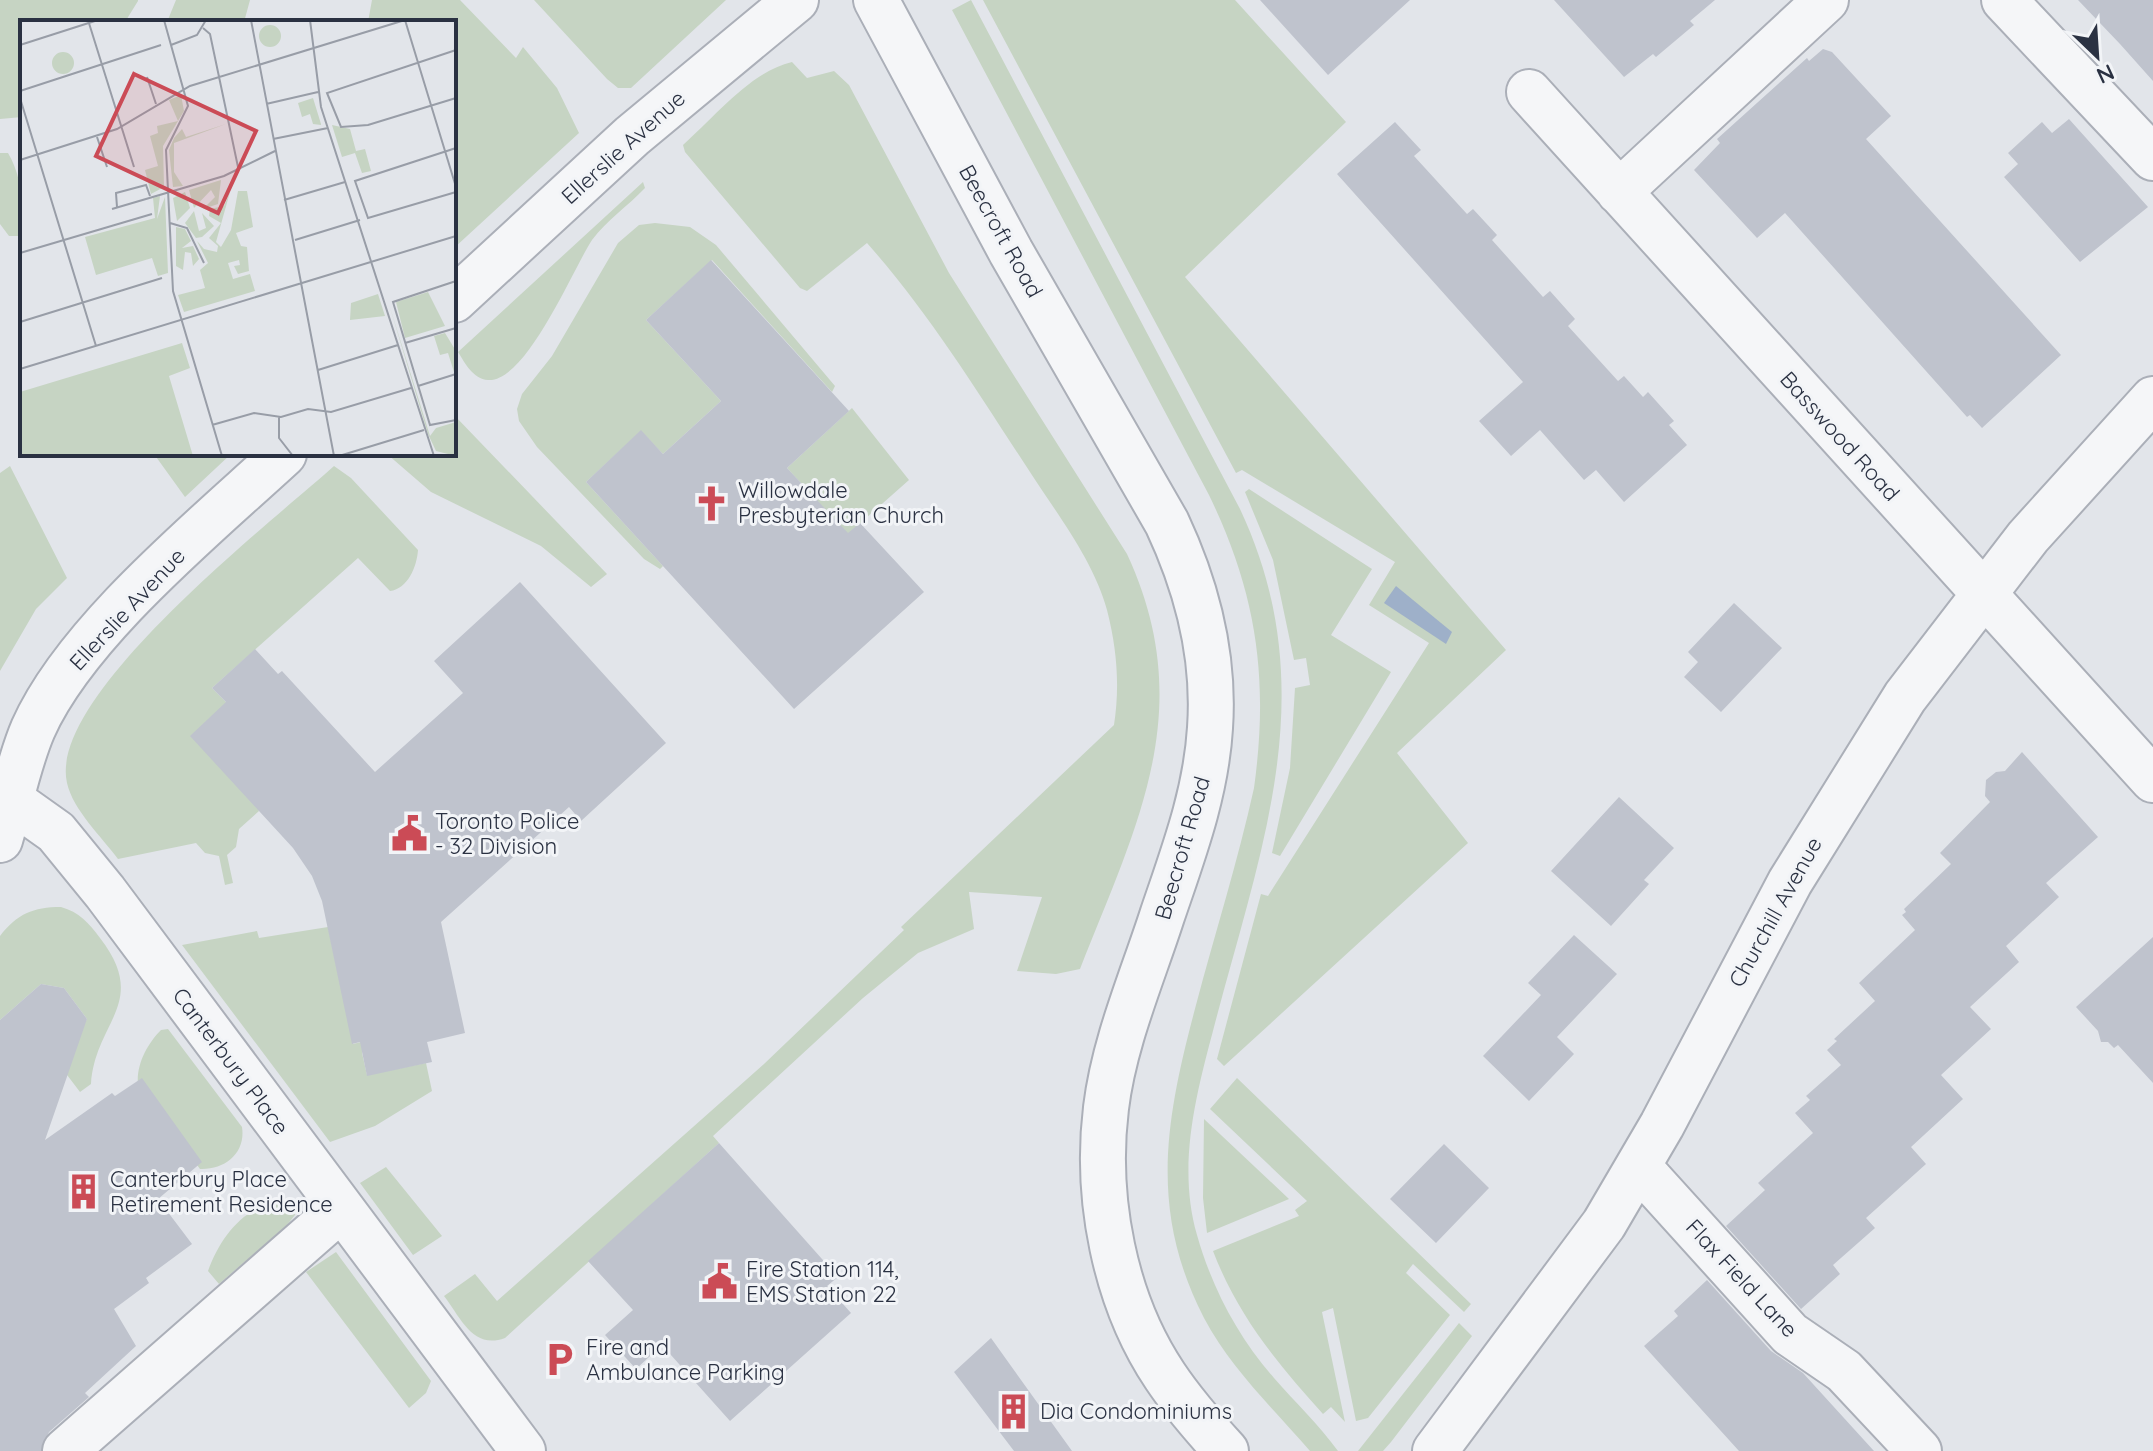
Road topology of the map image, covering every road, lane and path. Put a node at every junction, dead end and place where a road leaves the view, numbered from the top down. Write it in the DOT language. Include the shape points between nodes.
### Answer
graph roads {
  1 [pos="796,0"];
  2 [pos="876,0"];
  3 [pos="1826,0"];
  4 [pos="2004,0"];
  5 [pos="1529,92"];
  6 [pos="2153,158"];
  7 [pos="1619,192"];
  8 [pos="456,298"];
  9 [pos="2153,399"];
  10 [pos="282,456"];
  11 [pos="1982,594"];
  12 [pos="2153,780"];
  13 [pos="6,820"];
  14 [pos="1638,1166"];
  15 [pos="341,1209"];
  16 [pos="65,1451"];
  17 [pos="523,1451"];
  18 [pos="1226,1451"];
  19 [pos="1435,1451"];
  20 [pos="1919,1451"];
  1 -- 8 [label="street, Ellerslie Avenue" via="632,136"];
  2 -- 18 [label="street, Beecroft Road" via="1011,252 1167,523 1199,608 1211,701 1203,781 1118,1052 1103,1156 1108,1225 1131,1306 1163,1374"];
  3 -- 7 [label="street"];
  4 -- 6 [label="street"];
  5 -- 7 [label="street, Basswood Road"];
  7 -- 11 [label="street, Basswood Road"];
  9 -- 11 [label="street, Churchill Avenue"];
  10 -- 13 [label="street, Ellerslie Avenue" via="137,593 74,665 33,728"];
  11 -- 12 [label="street, Basswood Road"];
  11 -- 14 [label="street, Churchill Avenue" via="1905,697 1826,819"];
  13 -- 15 [label="street, Canterbury Place" via="56,832 72,850"];
  14 -- 19 [label="street, Churchill Avenue" via="1572,1269"];
  14 -- 20 [label="street, Flax Field Lane" via="1790,1334 1844,1371"];
  15 -- 16 [label="street"];
  15 -- 17 [label="street, Canterbury Place"];
}
